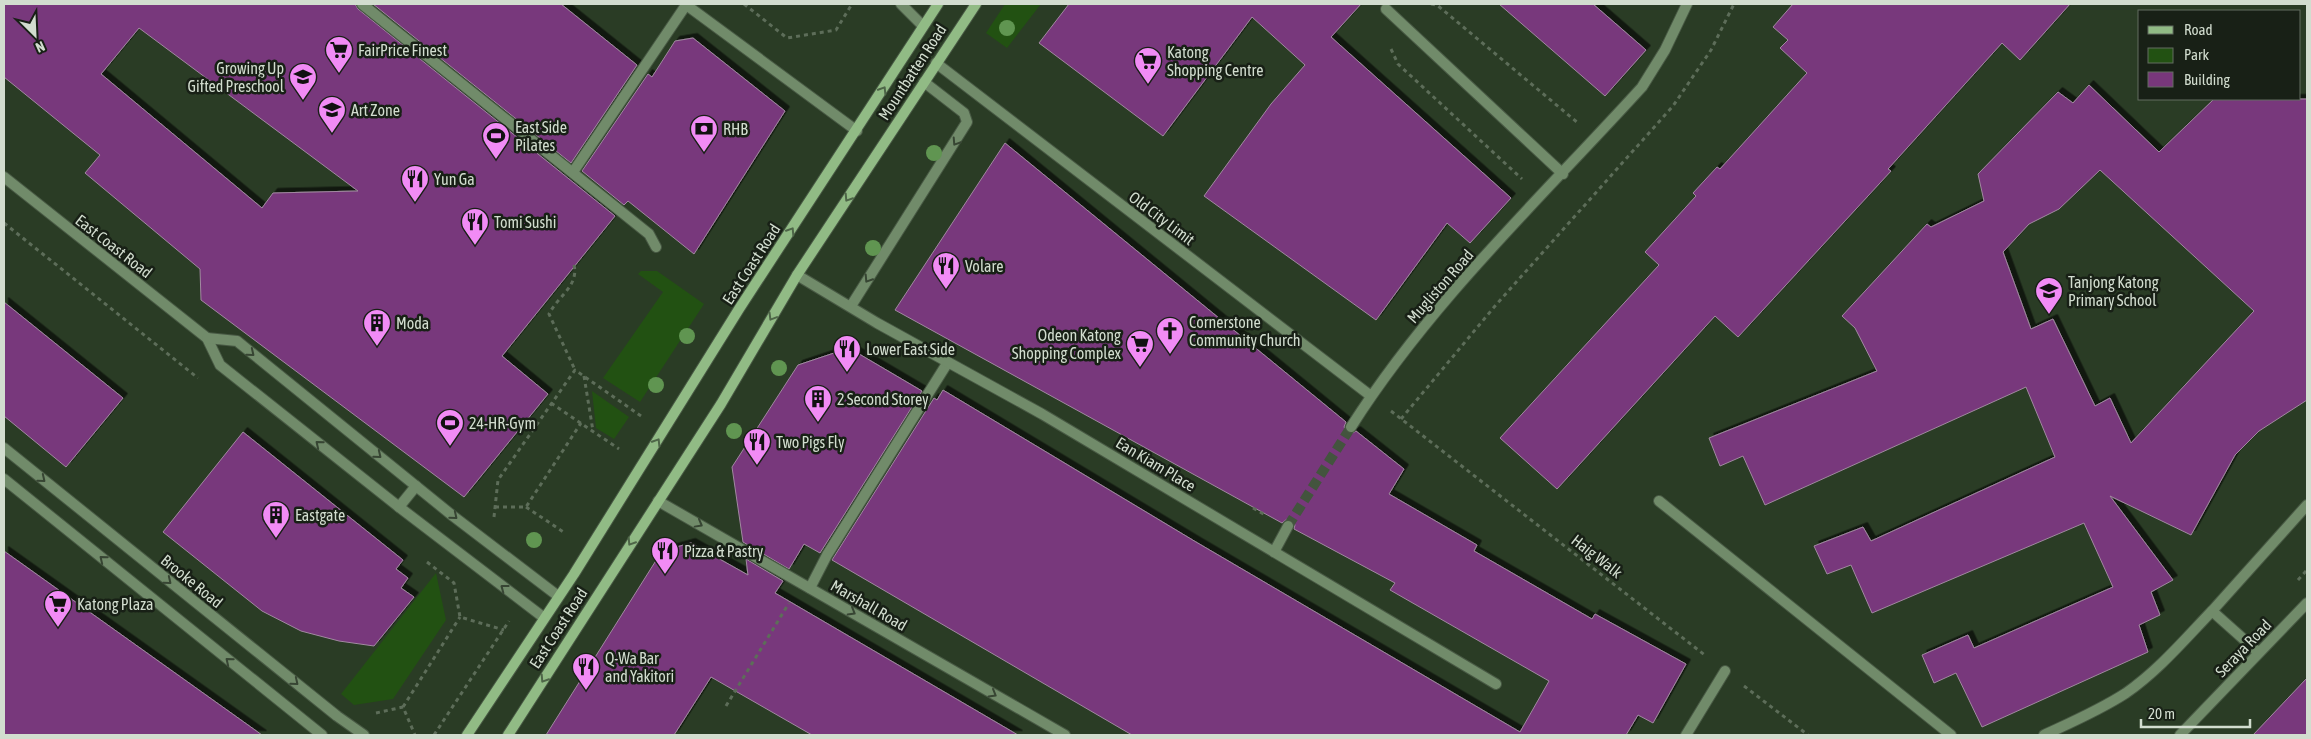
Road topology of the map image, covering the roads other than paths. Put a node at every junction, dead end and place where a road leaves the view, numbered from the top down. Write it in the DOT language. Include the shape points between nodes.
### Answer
graph roads {
  1 [pos="362,4"];
  2 [pos="685,4"];
  3 [pos="901,4"];
  4 [pos="938,4"];
  5 [pos="976,4"];
  6 [pos="1687,4"];
  7 [pos="1389,11"];
  8 [pos="923,26"];
  9 [pos="936,63"];
  10 [pos="924,82"];
  11 [pos="857,131"];
  12 [pos="875,158"];
  13 [pos="573,172"];
  14 [pos="1563,174"];
  15 [pos="4,177"];
  16 [pos="656,247"];
  17 [pos="797,275"];
  18 [pos="851,306"];
  19 [pos="207,338"];
  20 [pos="948,362"];
  21 [pos="1371,396"];
  22 [pos="1351,427"];
  23 [pos="4,448"];
  24 [pos="4,479"];
  25 [pos="416,486"];
  26 [pos="658,501"];
  27 [pos="1659,501"];
  28 [pos="2307,505"];
  29 [pos="398,507"];
  30 [pos="1288,526"];
  31 [pos="1274,552"];
  32 [pos="806,586"];
  33 [pos="558,596"];
  34 [pos="2307,603"];
  35 [pos="2212,610"];
  36 [pos="544,617"];
  37 [pos="2258,652"];
  38 [pos="1725,671"];
  39 [pos="1496,684"];
  40 [pos="322,735"];
  41 [pos="364,735"];
  42 [pos="467,735"];
  43 [pos="508,735"];
  44 [pos="1065,735"];
  45 [pos="1686,735"];
  46 [pos="1951,735"];
  47 [pos="2044,735"];
  48 [pos="2180,735"];
  1 -- 13 [label="street"];
  2 -- 11 [label="street"];
  2 -- 13 [label="street"];
  3 -- 8 [label="street"];
  4 -- 8 [label="main road, Mountbatten Road"];
  5 -- 9 [label="main road, Mountbatten Road"];
  6 -- 14 [label="street, Mugliston Road" via="1665,50 1642,87"];
  7 -- 14 [label="street"];
  11 -- 8 [label="main road, Mountbatten Road, one-way"];
  9 -- 10 [label="main road, Mountbatten Road"];
  9 -- 21 [label="street, Old City Limit"];
  10 -- 12 [label="main road, Mountbatten Road"];
  10 -- 18 [label="street, one-way" via="964,112 967,122"];
  33 -- 11 [label="main road, East Coast Road, one-way" via="739,309"];
  12 -- 17 [label="main road, East Coast Road, one-way"];
  13 -- 16 [label="street" via="650,234"];
  14 -- 21 [label="street, Mugliston Road" via="1443,302"];
  15 -- 19 [label="street, East Coast Road"];
  17 -- 18 [label="street, Ean Kiam Place"];
  17 -- 26 [label="main road, East Coast Road, one-way"];
  18 -- 20 [label="street, Ean Kiam Place"];
  19 -- 25 [label="street, East Coast Road, one-way" via="237,341"];
  29 -- 19 [label="street, East Coast Road, one-way" via="220,365"];
  20 -- 31 [label="street, Ean Kiam Place"];
  20 -- 32 [label="street"];
  21 -- 22 [label="street, Mugliston Road"];
  23 -- 41 [label="street, Brooke Road, one-way"];
  40 -- 24 [label="street, one-way"];
  25 -- 29 [label="street"];
  25 -- 33 [label="street, East Coast Road, one-way"];
  26 -- 32 [label="street, Marshall Road, one-way"];
  26 -- 43 [label="main road, East Coast Road, one-way"];
  27 -- 46 [label="street"];
  28 -- 35 [label="street"];
  36 -- 29 [label="street, East Coast Road, one-way"];
  30 -- 31 [label="street"];
  31 -- 39 [label="street, Ean Kiam Place"];
  32 -- 44 [label="street, Marshall Road, one-way"];
  33 -- 36 [label="main road, East Coast Road"];
  34 -- 37 [label="street, Seraya Road"];
  35 -- 37 [label="street"];
  35 -- 47 [label="street" via="2166,660 2127,692 2098,710"];
  36 -- 42 [label="main road, East Coast Road"];
  37 -- 48 [label="street, Seraya Road"];
  38 -- 45 [label="street"];
}
